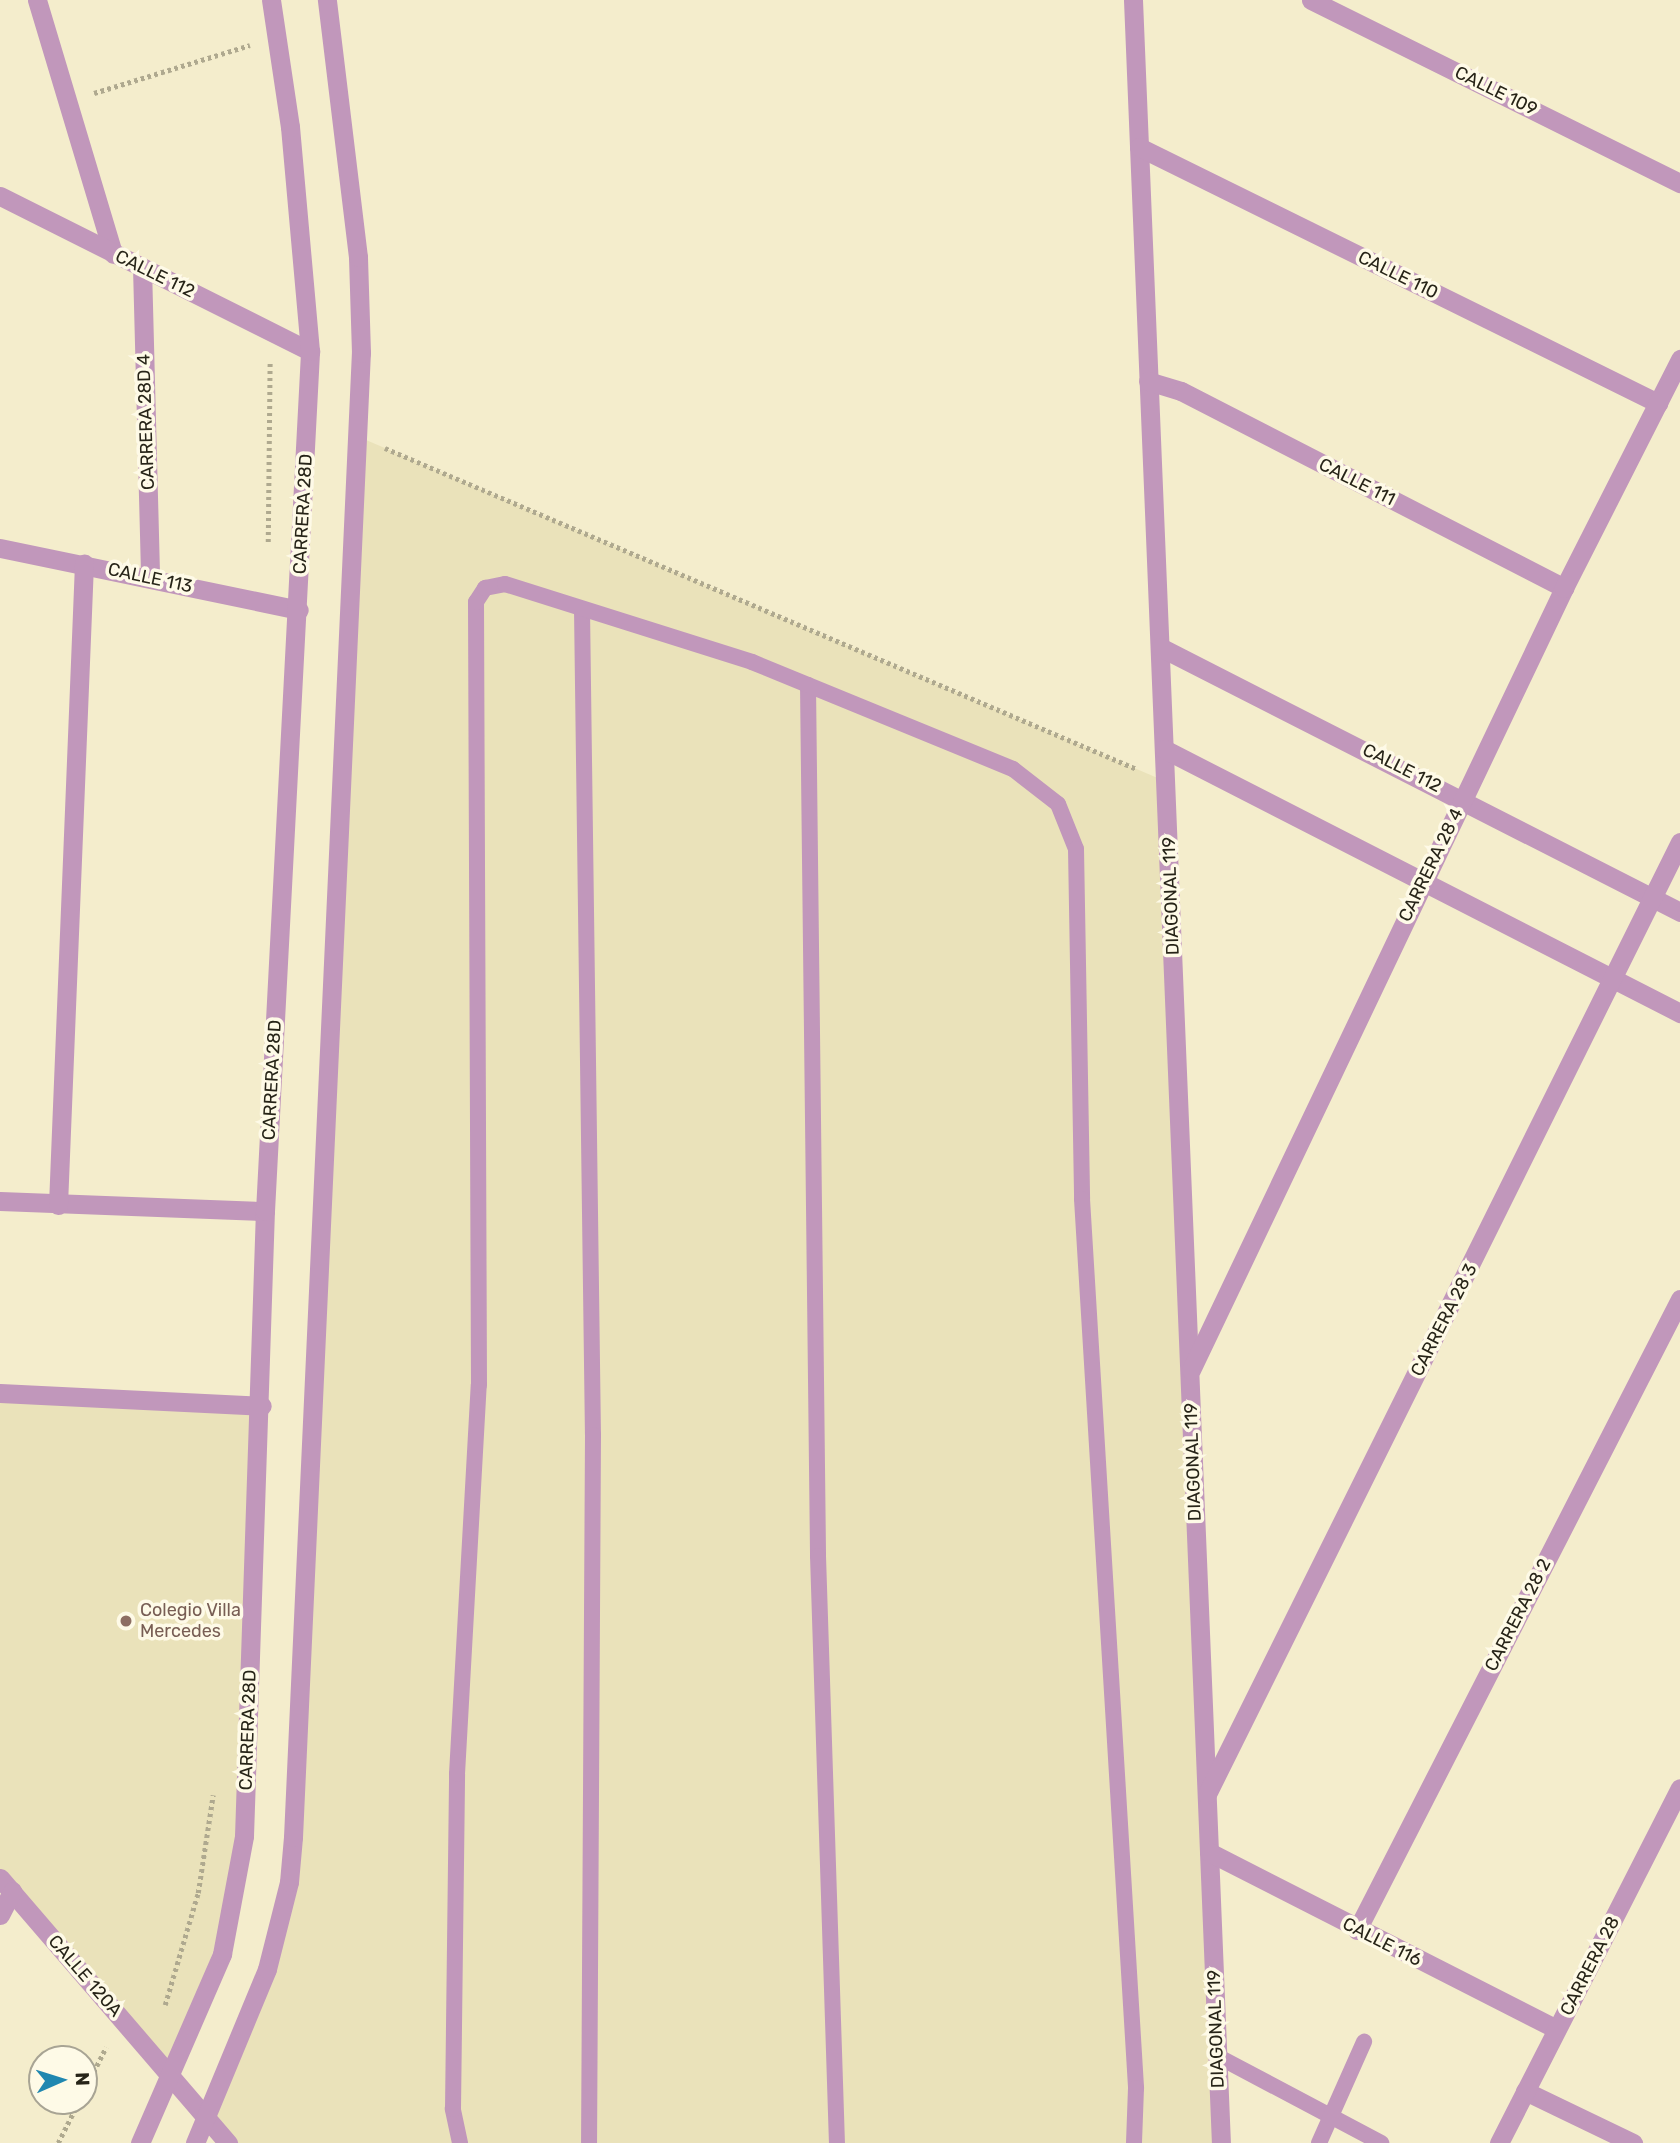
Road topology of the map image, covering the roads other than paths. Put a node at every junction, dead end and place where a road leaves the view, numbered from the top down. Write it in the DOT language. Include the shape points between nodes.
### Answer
graph roads {
  1 [pos="37,0"];
  2 [pos="271,0"];
  3 [pos="327,0"];
  4 [pos="1133,0"];
  5 [pos="1311,0"];
  6 [pos="1139,147"];
  7 [pos="1680,183"];
  8 [pos="0,196"];
  9 [pos="113,254"];
  10 [pos="142,267"];
  11 [pos="310,351"];
  12 [pos="1680,359"];
  13 [pos="1148,381"];
  14 [pos="1658,403"];
  15 [pos="0,548"];
  16 [pos="84,564"];
  17 [pos="150,577"];
  18 [pos="1564,589"];
  19 [pos="582,609"];
  20 [pos="299,610"];
  21 [pos="1160,646"];
  22 [pos="808,685"];
  23 [pos="1164,749"];
  24 [pos="1463,799"];
  25 [pos="1680,842"];
  26 [pos="1424,881"];
  27 [pos="1653,897"];
  28 [pos="1680,912"];
  29 [pos="1614,979"];
  30 [pos="1680,1013"];
  31 [pos="0,1201"];
  32 [pos="58,1205"];
  33 [pos="265,1211"];
  34 [pos="1680,1299"];
  35 [pos="1189,1375"];
  36 [pos="0,1393"];
  37 [pos="262,1406"];
  38 [pos="1680,1788"];
  39 [pos="1206,1796"];
  40 [pos="1209,1853"];
  41 [pos="6,1884"];
  42 [pos="0,1915"];
  43 [pos="1357,1930"];
  44 [pos="1557,2029"];
  45 [pos="1364,2042"];
  46 [pos="1217,2056"];
  47 [pos="170,2075"];
  48 [pos="1525,2091"];
  49 [pos="1331,2118"];
  50 [pos="208,2119"];
  51 [pos="140,2143"];
  52 [pos="195,2143"];
  53 [pos="228,2143"];
  54 [pos="460,2143"];
  55 [pos="589,2143"];
  56 [pos="837,2143"];
  57 [pos="1133,2143"];
  58 [pos="1220,2143"];
  59 [pos="1319,2143"];
  60 [pos="1381,2143"];
  61 [pos="1499,2143"];
  62 [pos="1633,2143"];
  1 -- 9 [label="street"];
  2 -- 11 [label="street, CARRERA 28D"];
  3 -- 50 [label="street" via="358,257 359,437 293,1837 289,1882 267,1969"];
  4 -- 6 [label="street, DIAGONAL 119"];
  5 -- 7 [label="street, CALLE 109"];
  6 -- 13 [label="street, DIAGONAL 119"];
  6 -- 14 [label="street, CALLE 110"];
  8 -- 9 [label="street, CALLE 112"];
  9 -- 10 [label="street, CALLE 112"];
  10 -- 11 [label="street, CALLE 112"];
  10 -- 17 [label="street, CARRERA 28D 4"];
  11 -- 20 [label="street, CARRERA 28D"];
  12 -- 14 [label="street, CARRERA 28 4"];
  13 -- 18 [label="street, CALLE 111" via="1181,391"];
  13 -- 21 [label="street, DIAGONAL 119"];
  14 -- 18 [label="street, CARRERA 28 4"];
  15 -- 16 [label="street, CALLE 113"];
  16 -- 17 [label="street, CALLE 113"];
  16 -- 32 [label="street"];
  17 -- 20 [label="street, CALLE 113"];
  18 -- 24 [label="street, CARRERA 28 4"];
  19 -- 22 [label="lane" via="752,662"];
  19 -- 54 [label="lane" via="505,584 485,588 476,602 479,1385 457,1774 453,2109"];
  19 -- 55 [label="lane" via="593,1435"];
  20 -- 33 [label="street, CARRERA 28D"];
  21 -- 23 [label="street, DIAGONAL 119"];
  21 -- 24 [label="street, CALLE 112"];
  22 -- 56 [label="lane" via="818,1556"];
  22 -- 57 [label="lane" via="1013,769 1058,804 1076,849 1082,1199 1136,2088"];
  23 -- 26 [label="street"];
  23 -- 35 [label="street, DIAGONAL 119"];
  24 -- 26 [label="street, CARRERA 28 4"];
  24 -- 27 [label="street, CALLE 112"];
  25 -- 27 [label="street, CARRERA 28 3"];
  26 -- 29 [label="street"];
  26 -- 35 [label="street, CARRERA 28 4"];
  27 -- 28 [label="street, CALLE 112"];
  27 -- 29 [label="street, CARRERA 28 3"];
  29 -- 30 [label="street"];
  29 -- 39 [label="street, CARRERA 28 3"];
  31 -- 32 [label="street"];
  32 -- 33 [label="street"];
  33 -- 37 [label="street, CARRERA 28D"];
  34 -- 43 [label="street, CARRERA 28 2"];
  35 -- 39 [label="street, DIAGONAL 119"];
  36 -- 37 [label="street"];
  37 -- 47 [label="street, CARRERA 28D" via="240,1875 222,1954"];
  38 -- 44 [label="street, CARRERA 28"];
  39 -- 40 [label="street, DIAGONAL 119"];
  40 -- 43 [label="street, CALLE 116"];
  40 -- 46 [label="street, DIAGONAL 119"];
  41 -- 42 [label="street"];
  41 -- 47 [label="street, CALLE 120A"];
  43 -- 44 [label="street, CALLE 116"];
  44 -- 48 [label="street, CARRERA 28"];
  45 -- 49 [label="lane"];
  46 -- 49 [label="lane"];
  46 -- 58 [label="street, DIAGONAL 119"];
  47 -- 50 [label="street, CALLE 120A"];
  47 -- 51 [label="street, CARRERA 28D"];
  48 -- 61 [label="street, CARRERA 28"];
  48 -- 62 [label="street"];
  49 -- 59 [label="lane"];
  49 -- 60 [label="lane"];
  50 -- 52 [label="street"];
  50 -- 53 [label="street, CALLE 120A"];
}
